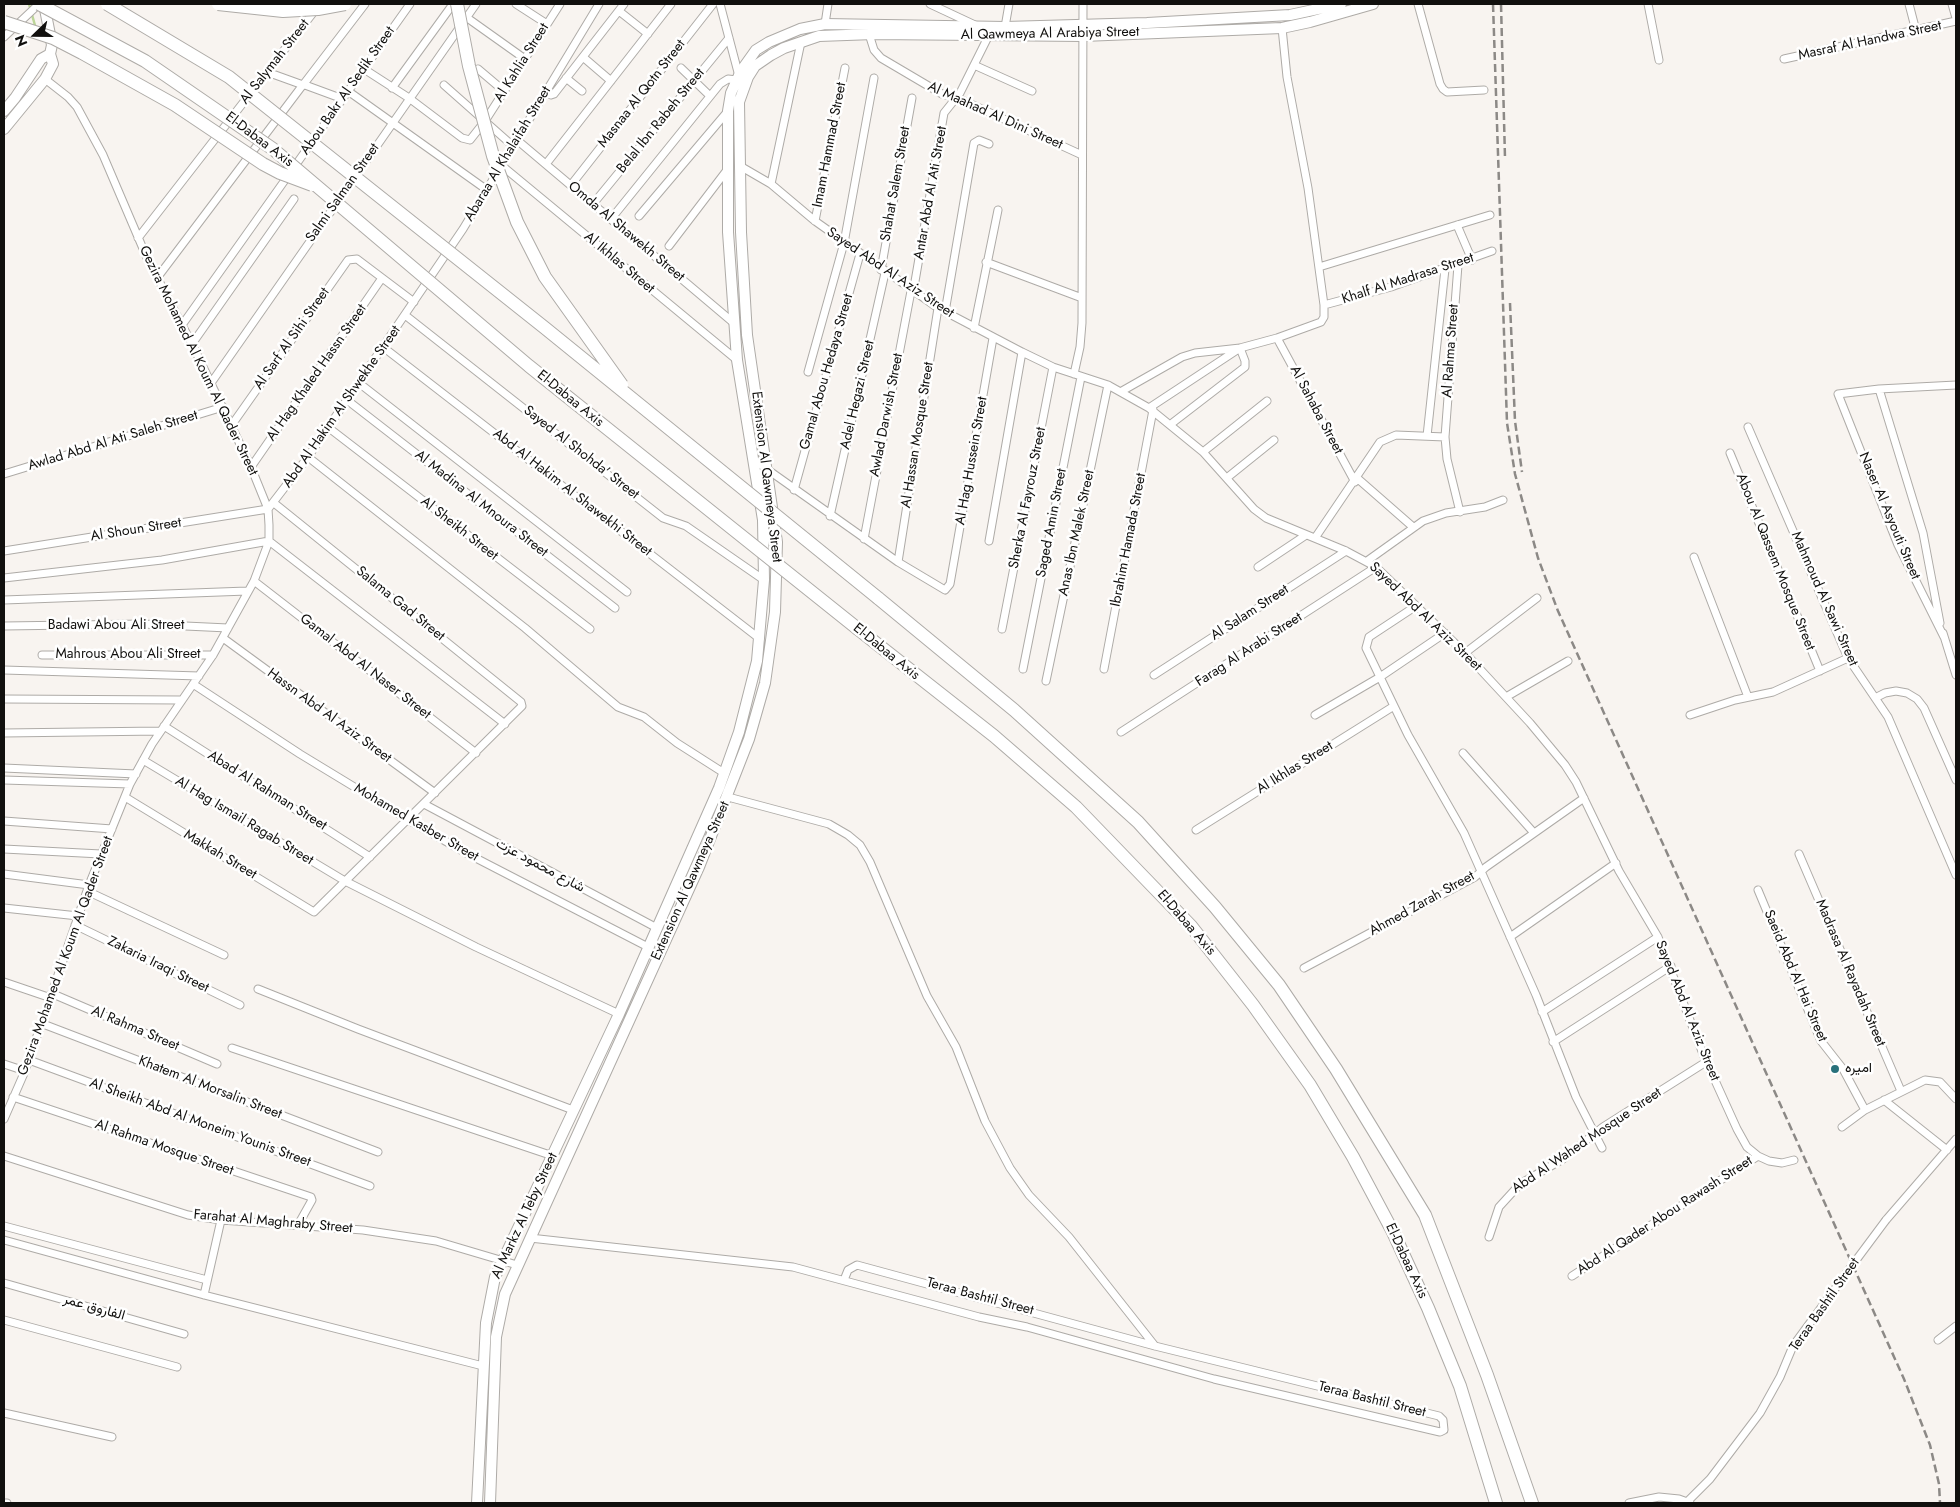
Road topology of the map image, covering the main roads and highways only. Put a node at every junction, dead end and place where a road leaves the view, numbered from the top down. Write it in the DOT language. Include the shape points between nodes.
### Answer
graph roads {
  1 [pos="39,4"];
  2 [pos="107,4"];
  3 [pos="218,4"];
  4 [pos="345,4"];
  5 [pos="457,4"];
  6 [pos="4,22"];
  7 [pos="318,186"];
  8 [pos="630,397"];
  9 [pos="1496,1503"];
  10 [pos="1532,1503"];
  1 -- 7 [label="highway, El-Dabaa Axis, bridge" via="145,61 273,149"];
  2 -- 8 [label="highway, bridge" via="229,78"];
  3 -- 4 [label="highway, bridge" via="283,11"];
  5 -- 8 [label="highway, bridge" via="468,66 506,196 517,222 545,277"];
  6 -- 7 [label="highway, bridge" via="53,38 82,53 168,100 262,164 298,181"];
  7 -- 9 [label="highway, El-Dabaa Axis, bridge" via="529,366 994,736 1076,807 1191,926 1254,1006 1310,1085 1393,1232 1460,1386"];
  8 -- 10 [label="highway, bridge" via="1022,716 1138,822 1215,907 1279,985 1336,1069 1425,1215 1488,1375"];
}
